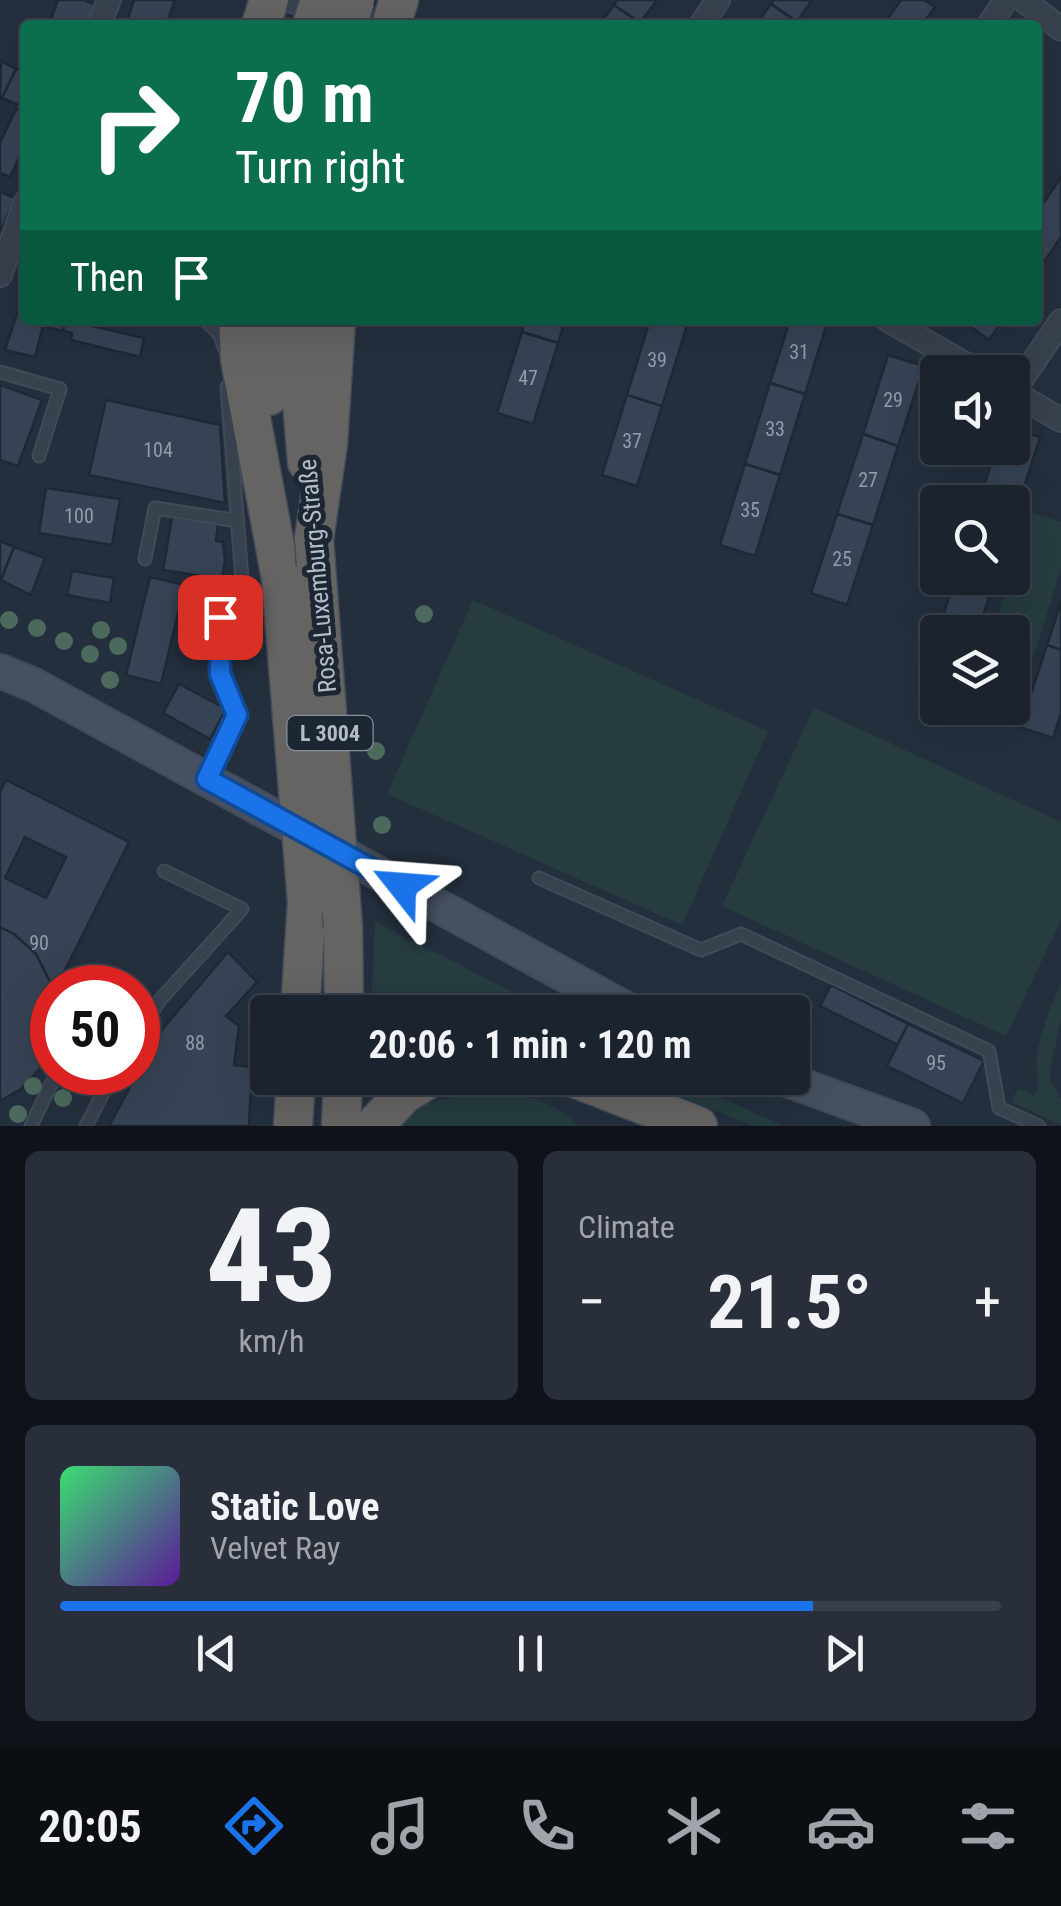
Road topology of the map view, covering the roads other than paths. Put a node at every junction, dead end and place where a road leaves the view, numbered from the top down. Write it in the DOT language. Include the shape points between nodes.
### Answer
graph roads {
  1 [pos="289,0"];
  2 [pos="1023,0"];
  3 [pos="353,20"];
  4 [pos="1061,29"];
  5 [pos="18,244"];
  6 [pos="0,275"];
  7 [pos="1061,321"];
  8 [pos="212,325"];
  9 [pos="238,325"];
  10 [pos="267,325"];
  11 [pos="299,325"];
  12 [pos="336,325"];
  13 [pos="897,325"];
  14 [pos="949,355"];
  15 [pos="1030,366"];
  16 [pos="0,372"];
  17 [pos="1030,402"];
  18 [pos="1061,420"];
  19 [pos="39,456"];
  20 [pos="238,521"];
  21 [pos="314,539"];
  22 [pos="145,560"];
  23 [pos="281,578"];
  24 [pos="0,660"];
  25 [pos="0,671"];
  26 [pos="34,685"];
  27 [pos="207,779"];
  28 [pos="164,871"];
  29 [pos="539,878"];
  30 [pos="301,995"];
  31 [pos="344,995"];
  32 [pos="601,995"];
  33 [pos="160,1000"];
  34 [pos="810,1088"];
  35 [pos="48,1095"];
  36 [pos="102,1095"];
  37 [pos="295,1095"];
  38 [pos="342,1095"];
  39 [pos="403,1095"];
  40 [pos="590,1095"];
  41 [pos="618,1095"];
  42 [pos="798,1095"];
  43 [pos="31,1126"];
  44 [pos="86,1126"];
  45 [pos="293,1126"];
  46 [pos="341,1126"];
  47 [pos="374,1126"];
  48 [pos="618,1126"];
  49 [pos="698,1126"];
  50 [pos="862,1126"];
  51 [pos="913,1126"];
  52 [pos="1039,1126"];
  1 -- 3 [label="street"];
  2 -- 4 [label="street"];
  5 -- 6 [label="street"];
  7 -- 15 [label="street"];
  8 -- 20 [label="lane" via="224,347"];
  9 -- 23 [label="highway"];
  10 -- 23 [label="highway, Rosa-Luxemburg-Straße / L 3004"];
  11 -- 21 [label="highway, Rosa-Luxemburg-Straße / L 3004"];
  12 -- 21 [label="highway"];
  13 -- 14 [label="street"];
  16 -- 19 [label="lane" via="60,389"];
  17 -- 18 [label="street"];
  20 -- 22 [label="lane" via="155,508"];
  20 -- 27 [label="lane" via="245,617 220,617 220,674 237,715"];
  21 -- 31 [label="highway, Rosa-Luxemburg-Straße / L 3004, bridge"];
  23 -- 30 [label="highway, Rosa-Luxemburg-Straße / L 3004, bridge" via="306,902"];
  24 -- 26 [label="main road"];
  25 -- 26 [label="main road"];
  26 -- 27 [label="main road"];
  27 -- 32 [label="main road"];
  28 -- 33 [label="lane" via="242,910"];
  29 -- 52 [label="lane" via="701,950 741,934 989,1051 1000,1108"];
  34 -- 51 [label="main road"];
  35 -- 43 [label="lane"];
  36 -- 44 [label="lane"];
  37 -- 45 [label="highway"];
  38 -- 46 [label="highway"];
  39 -- 47 [label="highway"];
  40 -- 48 [label="highway"];
  41 -- 49 [label="highway"];
  42 -- 50 [label="main road"];
}
